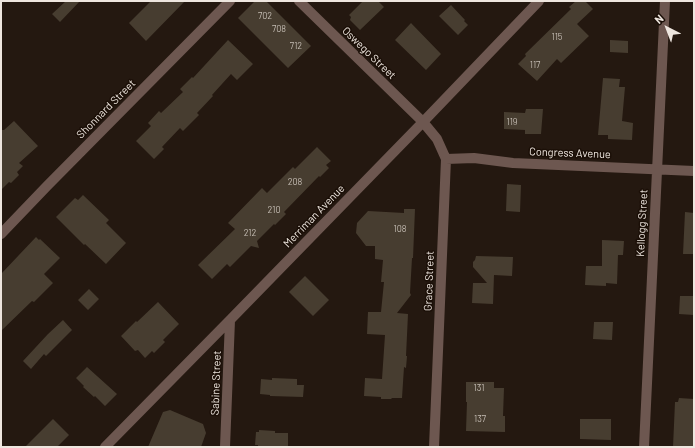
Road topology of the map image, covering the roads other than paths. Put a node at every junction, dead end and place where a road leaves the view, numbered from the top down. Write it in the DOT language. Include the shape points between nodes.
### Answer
graph roads {
  1 [pos="230,1"];
  2 [pos="299,1"];
  3 [pos="539,1"];
  4 [pos="666,1"];
  5 [pos="423,122"];
  6 [pos="446,159"];
  7 [pos="657,169"];
  8 [pos="694,171"];
  9 [pos="1,234"];
  10 [pos="230,320"];
  11 [pos="104,447"];
  12 [pos="225,447"];
  13 [pos="434,447"];
  14 [pos="644,447"];
  1 -- 9 [label="street, Shonnard Street"];
  2 -- 5 [label="street, Oswego Street"];
  3 -- 5 [label="street, Merriman Avenue"];
  4 -- 7 [label="street, Kellogg Street"];
  5 -- 6 [label="street, Grace Street" via="437,140"];
  5 -- 10 [label="street, Merriman Avenue"];
  6 -- 7 [label="street, Congress Avenue" via="474,158 513,163"];
  6 -- 13 [label="street, Grace Street"];
  7 -- 8 [label="street, Congress Avenue"];
  7 -- 14 [label="street, Kellogg Street"];
  10 -- 11 [label="street, Merriman Avenue"];
  10 -- 12 [label="street, Sabine Street"];
}
